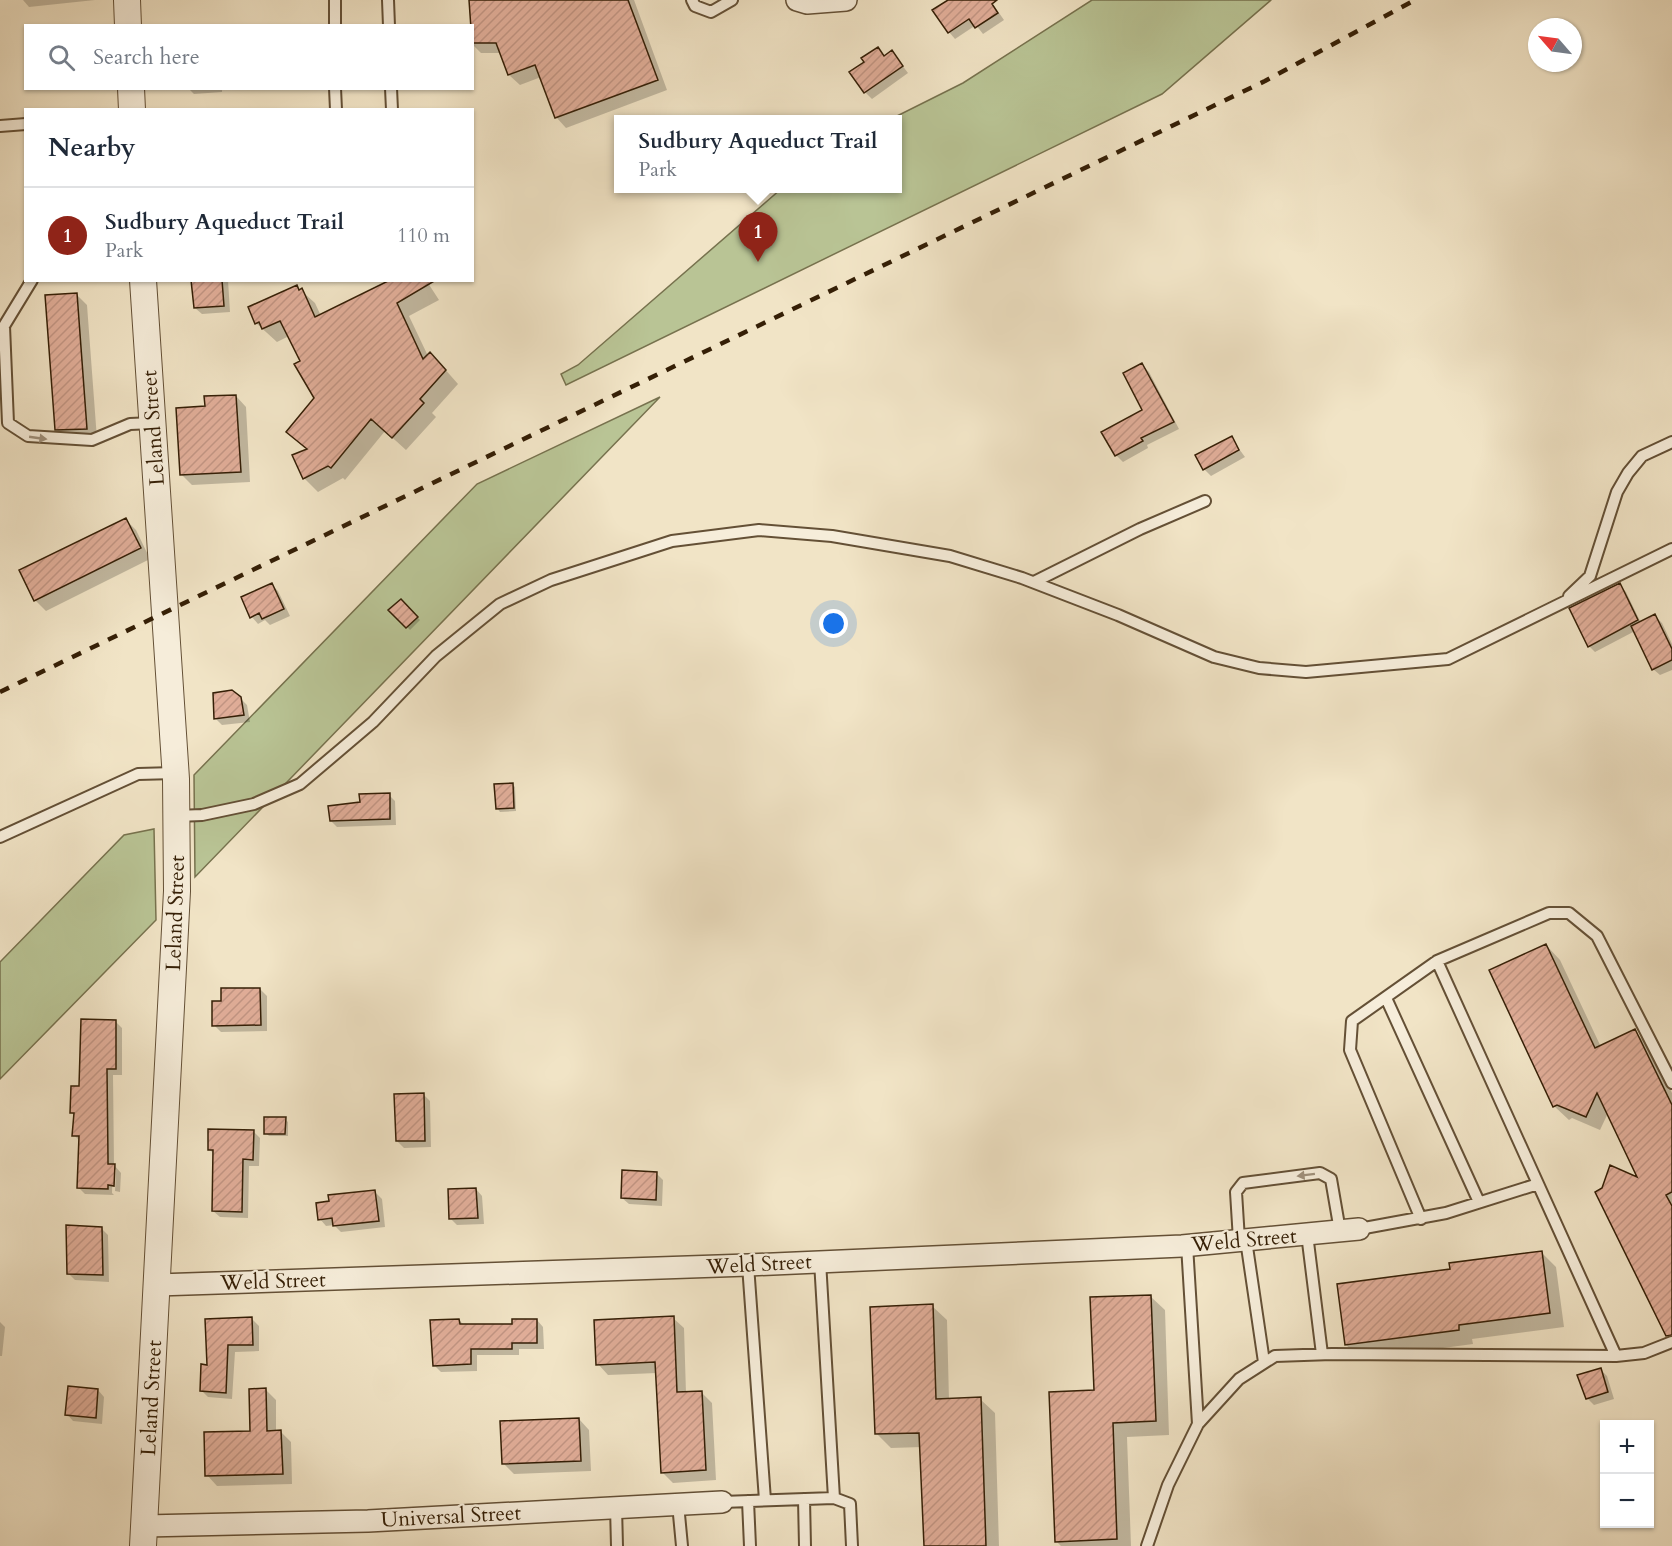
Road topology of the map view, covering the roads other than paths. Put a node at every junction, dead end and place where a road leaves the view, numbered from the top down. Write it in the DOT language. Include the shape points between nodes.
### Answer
graph roads {
  1 [pos="127,0"];
  2 [pos="334,0"];
  3 [pos="388,0"];
  4 [pos="692,0"];
  5 [pos="732,0"];
  6 [pos="797,0"];
  7 [pos="846,0"];
  8 [pos="128,24"];
  9 [pos="335,24"];
  10 [pos="389,24"];
  11 [pos="131,90"];
  12 [pos="335,90"];
  13 [pos="391,90"];
  14 [pos="132,108"];
  15 [pos="336,108"];
  16 [pos="392,108"];
  17 [pos="24,124"];
  18 [pos="0,126"];
  19 [pos="31,282"];
  20 [pos="143,282"];
  21 [pos="153,423"];
  22 [pos="1672,442"];
  23 [pos="1205,501"];
  24 [pos="1672,549"];
  25 [pos="1034,582"];
  26 [pos="1560,605"];
  27 [pos="176,773"];
  28 [pos="177,816"];
  29 [pos="0,837"];
  30 [pos="1437,961"];
  31 [pos="1386,998"];
  32 [pos="1672,1083"];
  33 [pos="1538,1184"];
  34 [pos="1479,1202"];
  35 [pos="1421,1219"];
  36 [pos="1350,1230"];
  37 [pos="1307,1234"];
  38 [pos="1242,1240"];
  39 [pos="1187,1245"];
  40 [pos="820,1261"];
  41 [pos="748,1265"];
  42 [pos="158,1285"];
  43 [pos="1672,1341"];
  44 [pos="1322,1354"];
  45 [pos="1616,1356"];
  46 [pos="1264,1362"];
  47 [pos="1198,1424"];
  48 [pos="834,1498"];
  49 [pos="804,1499"];
  50 [pos="765,1500"];
  51 [pos="748,1501"];
  52 [pos="722,1502"];
  53 [pos="678,1504"];
  54 [pos="616,1507"];
  55 [pos="144,1536"];
  56 [pos="617,1546"];
  57 [pos="682,1546"];
  58 [pos="750,1546"];
  59 [pos="805,1546"];
  60 [pos="852,1546"];
  61 [pos="1147,1546"];
  1 -- 8 [label="street"];
  2 -- 9 [label="lane"];
  3 -- 10 [label="lane"];
  4 -- 5 [label="lane" via="695,6 711,12"];
  6 -- 7 [label="street"];
  11 -- 14 [label="street"];
  12 -- 15 [label="lane"];
  13 -- 16 [label="lane"];
  17 -- 18 [label="lane"];
  19 -- 21 [label="lane, one-way" via="4,326 8,423 28,436 92,440 130,424"];
  20 -- 21 [label="street, Leland Street"];
  21 -- 27 [label="street, Leland Street"];
  22 -- 26 [label="lane" via="1642,456 1628,472 1617,492 1590,576"];
  23 -- 25 [label="lane"];
  24 -- 26 [label="lane"];
  25 -- 26 [label="lane" via="1214,657 1259,668 1306,672 1448,659"];
  25 -- 28 [label="lane" via="950,556 832,536 759,530 672,542 551,580 500,604 436,656 373,722 300,784 254,804"];
  27 -- 28 [label="street, Leland Street"];
  27 -- 29 [label="lane" via="138,774"];
  28 -- 42 [label="street, Leland Street" via="177,891"];
  30 -- 31 [label="lane"];
  30 -- 32 [label="lane" via="1549,913 1569,913 1597,936"];
  30 -- 33 [label="lane"];
  31 -- 34 [label="lane"];
  31 -- 35 [label="lane" via="1352,1021 1350,1050"];
  33 -- 34 [label="lane"];
  33 -- 45 [label="lane"];
  34 -- 35 [label="lane"];
  35 -- 36 [label="lane"];
  36 -- 37 [label="street, Weld Street"];
  36 -- 38 [label="lane, one-way" via="1331,1179 1320,1173 1243,1183 1236,1192"];
  37 -- 38 [label="street, Weld Street"];
  37 -- 44 [label="lane"];
  38 -- 39 [label="street, Weld Street"];
  38 -- 46 [label="lane"];
  39 -- 40 [label="street, Weld Street"];
  39 -- 47 [label="lane"];
  40 -- 41 [label="street, Weld Street"];
  40 -- 48 [label="lane"];
  41 -- 42 [label="street, Weld Street"];
  41 -- 50 [label="lane"];
  42 -- 55 [label="street, Leland Street"];
  43 -- 45 [label="lane" via="1644,1353"];
  44 -- 45 [label="lane"];
  44 -- 46 [label="lane" via="1275,1356"];
  46 -- 47 [label="lane" via="1239,1379"];
  47 -- 61 [label="lane" via="1168,1485"];
  48 -- 49 [label="lane"];
  48 -- 60 [label="lane" via="850,1504"];
  49 -- 50 [label="lane"];
  49 -- 59 [label="lane"];
  50 -- 51 [label="lane"];
  51 -- 52 [label="lane"];
  51 -- 58 [label="lane"];
  52 -- 53 [label="street, Universal Street"];
  53 -- 54 [label="street, Universal Street"];
  53 -- 57 [label="lane"];
  54 -- 55 [label="street, Universal Street"];
  54 -- 56 [label="lane"];
}
